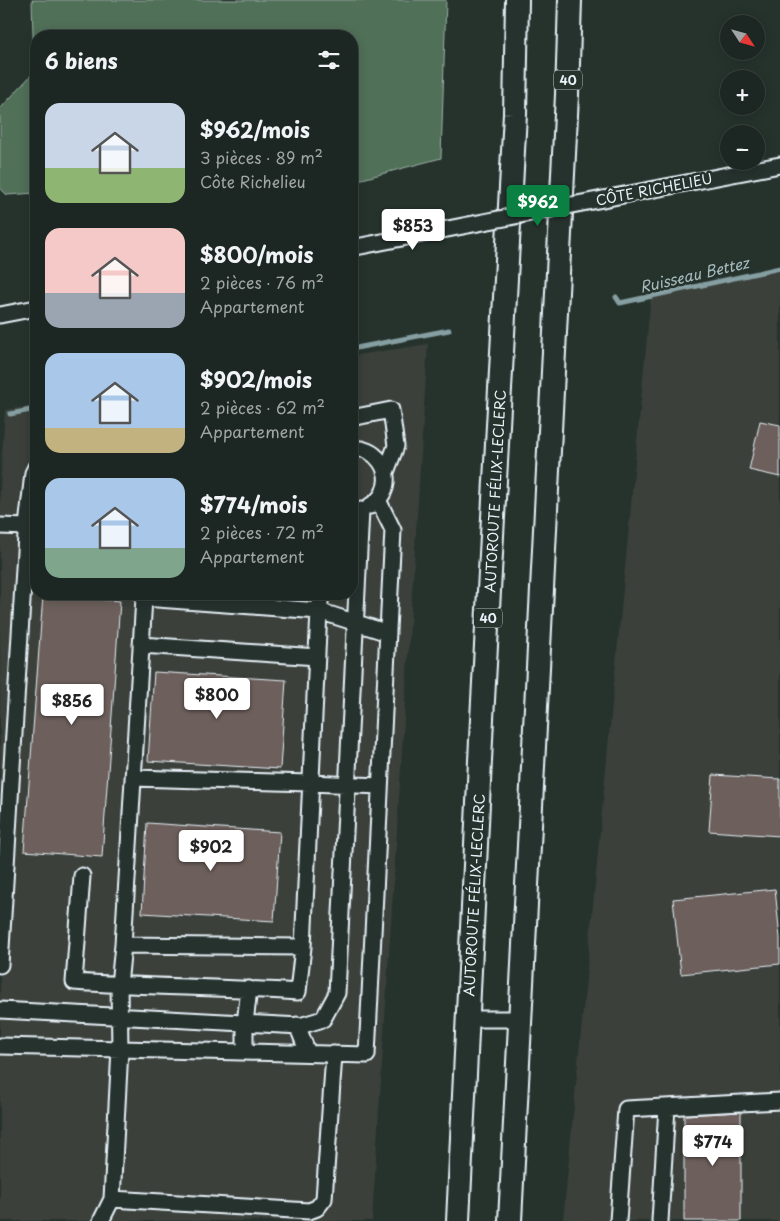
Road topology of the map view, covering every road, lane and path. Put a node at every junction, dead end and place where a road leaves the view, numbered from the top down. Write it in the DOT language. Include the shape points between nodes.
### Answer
graph roads {
  1 [pos="517,0"];
  2 [pos="570,0"];
  3 [pos="780,165"];
  4 [pos="358,247"];
  5 [pos="30,309"];
  6 [pos="0,315"];
  7 [pos="358,417"];
  8 [pos="358,448"];
  9 [pos="386,472"];
  10 [pos="378,500"];
  11 [pos="358,509"];
  12 [pos="30,514"];
  13 [pos="0,526"];
  14 [pos="27,527"];
  15 [pos="144,600"];
  16 [pos="191,600"];
  17 [pos="321,600"];
  18 [pos="355,600"];
  19 [pos="320,611"];
  20 [pos="355,622"];
  21 [pos="388,633"];
  22 [pos="141,644"];
  23 [pos="317,657"];
  24 [pos="133,778"];
  25 [pos="310,783"];
  26 [pos="347,784"];
  27 [pos="380,786"];
  28 [pos="82,876"];
  29 [pos="122,944"];
  30 [pos="303,947"];
  31 [pos="0,965"];
  32 [pos="119,985"];
  33 [pos="249,989"];
  34 [pos="0,1010"];
  35 [pos="119,1016"];
  36 [pos="468,1019"];
  37 [pos="520,1019"];
  38 [pos="245,1023"];
  39 [pos="296,1026"];
  40 [pos="0,1046"];
  41 [pos="120,1049"];
  42 [pos="245,1052"];
  43 [pos="308,1053"];
  44 [pos="334,1054"];
  45 [pos="780,1101"];
  46 [pos="667,1107"];
  47 [pos="112,1199"];
  48 [pos="101,1221"];
  49 [pos="458,1221"];
  50 [pos="510,1221"];
  51 [pos="618,1221"];
  52 [pos="660,1221"];
  1 -- 36 [label="highway, AUTOROUTE FÉLIX-LECLERC / 40"];
  2 -- 37 [label="highway, 40"];
  3 -- 4 [label="street, CÔTE RICHELIEU, bridge"];
  5 -- 6 [label="street"];
  7 -- 9 [label="street" via="391,410 396,446"];
  8 -- 9 [label="street" via="375,455"];
  9 -- 10 [label="street" via="384,492"];
  10 -- 11 [label="street"];
  10 -- 21 [label="street" via="393,530"];
  12 -- 14 [label="street"];
  13 -- 14 [label="street"];
  14 -- 31 [label="street"];
  15 -- 22 [label="street"];
  16 -- 19 [label="street"];
  17 -- 19 [label="street"];
  18 -- 20 [label="street"];
  19 -- 20 [label="street"];
  19 -- 23 [label="street"];
  20 -- 21 [label="street"];
  20 -- 26 [label="street"];
  21 -- 27 [label="street"];
  22 -- 23 [label="street"];
  22 -- 24 [label="street"];
  23 -- 25 [label="street"];
  24 -- 25 [label="street"];
  24 -- 29 [label="street"];
  25 -- 26 [label="street"];
  25 -- 30 [label="street"];
  26 -- 27 [label="street"];
  26 -- 39 [label="street" via="337,993 323,1018"];
  27 -- 44 [label="street" via="366,1055"];
  28 -- 32 [label="street" via="74,982"];
  29 -- 30 [label="street"];
  29 -- 32 [label="street"];
  30 -- 33 [label="street" via="298,992"];
  32 -- 33 [label="street"];
  32 -- 35 [label="street"];
  33 -- 38 [label="street"];
  34 -- 35 [label="street"];
  35 -- 38 [label="street"];
  35 -- 41 [label="street"];
  36 -- 37 [label="street"];
  36 -- 49 [label="highway, AUTOROUTE FÉLIX-LECLERC / 40"];
  37 -- 50 [label="highway, 40"];
  38 -- 39 [label="street"];
  38 -- 42 [label="street"];
  39 -- 43 [label="street"];
  40 -- 41 [label="street"];
  41 -- 42 [label="street"];
  41 -- 47 [label="street"];
  42 -- 43 [label="street"];
  43 -- 44 [label="street"];
  44 -- 47 [label="street" via="324,1199 317,1208 309,1211"];
  45 -- 46 [label="street"];
  46 -- 51 [label="street" via="626,1109"];
  46 -- 52 [label="street"];
  47 -- 48 [label="street"];
}
